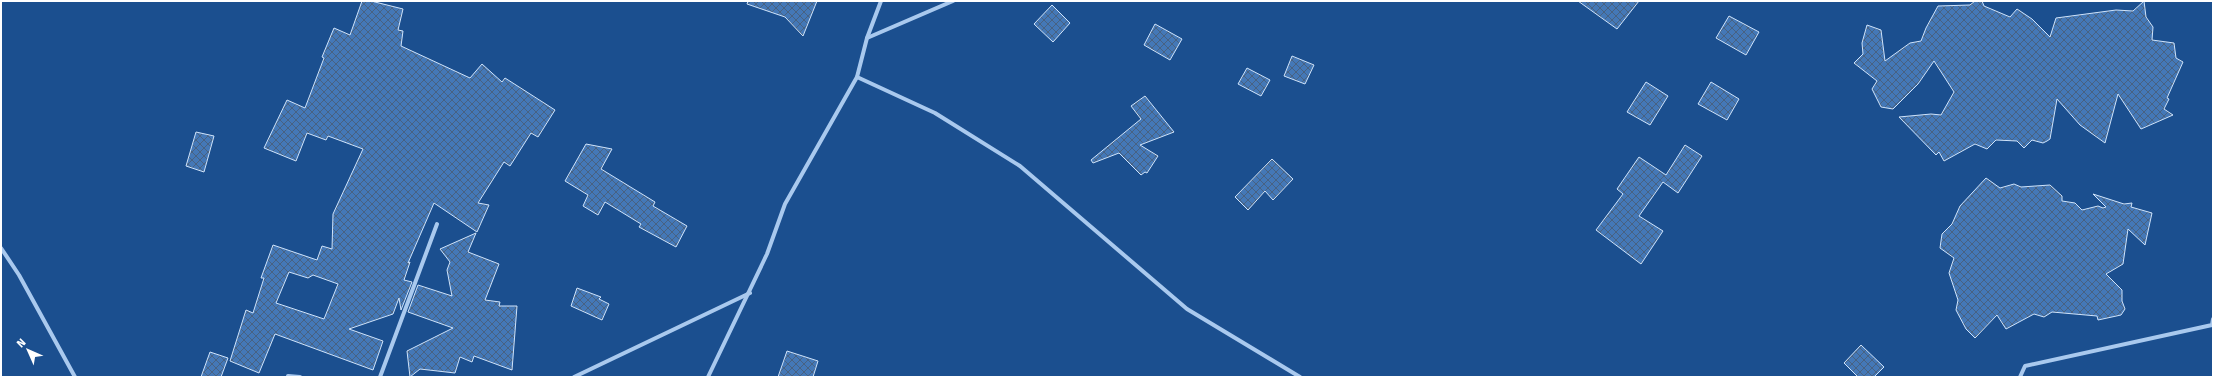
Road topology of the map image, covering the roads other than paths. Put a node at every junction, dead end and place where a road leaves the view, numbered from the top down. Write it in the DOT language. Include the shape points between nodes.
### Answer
graph roads {
  1 [pos="881,1"];
  2 [pos="953,1"];
  3 [pos="867,38"];
  4 [pos="857,77"];
  5 [pos="437,224"];
  6 [pos="1,248"];
  7 [pos="750,293"];
  8 [pos="2213,319"];
  9 [pos="288,376"];
  10 [pos="75,377"];
  11 [pos="300,377"];
  12 [pos="380,377"];
  13 [pos="574,377"];
  14 [pos="708,377"];
  15 [pos="1300,377"];
  16 [pos="2020,377"];
  1 -- 3 [label="street"];
  2 -- 3 [label="street"];
  3 -- 4 [label="street"];
  4 -- 7 [label="street" via="785,204"];
  4 -- 15 [label="street" via="935,113 1020,166 1187,309"];
  5 -- 12 [label="street"];
  6 -- 10 [label="street"];
  7 -- 13 [label="street"];
  7 -- 14 [label="street"];
  8 -- 16 [label="street" via="2212,324 2025,366"];
  9 -- 11 [label="street"];
}
